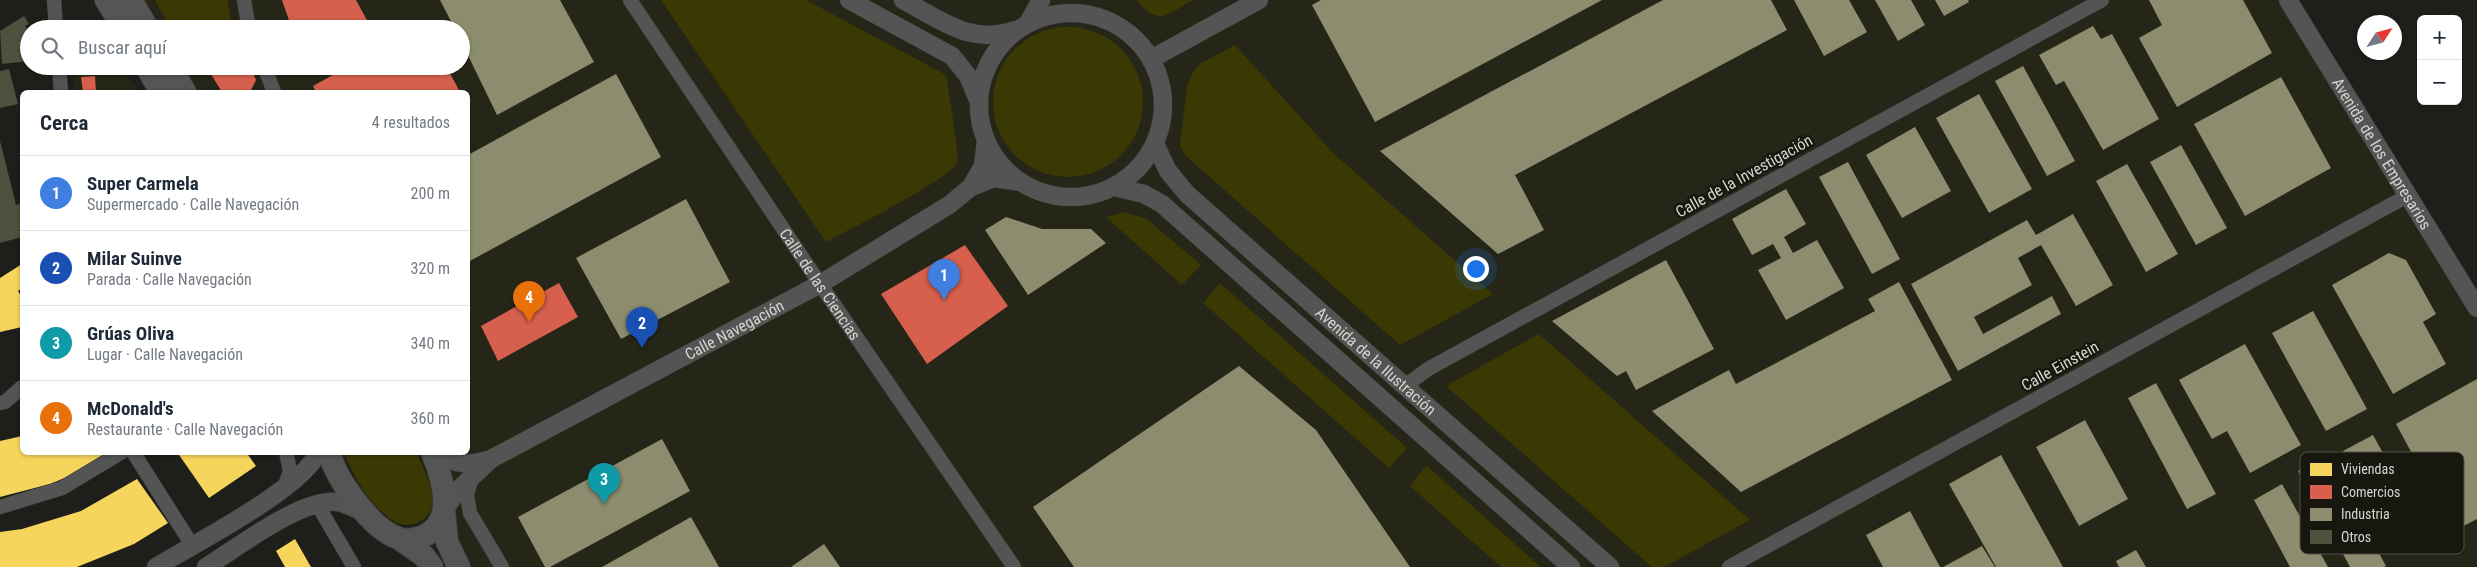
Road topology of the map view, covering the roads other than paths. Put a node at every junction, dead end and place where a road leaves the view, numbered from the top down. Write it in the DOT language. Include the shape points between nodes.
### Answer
graph roads {
  1 [pos="54,0"];
  2 [pos="106,0"];
  3 [pos="131,0"];
  4 [pos="244,0"];
  5 [pos="630,0"];
  6 [pos="849,0"];
  7 [pos="903,0"];
  8 [pos="1041,0"];
  9 [pos="1066,0"];
  10 [pos="1259,0"];
  11 [pos="2102,0"];
  12 [pos="2288,0"];
  13 [pos="1081,13"];
  14 [pos="55,20"];
  15 [pos="118,20"];
  16 [pos="143,20"];
  17 [pos="247,20"];
  18 [pos="1024,26"];
  19 [pos="1151,59"];
  20 [pos="60,75"];
  21 [pos="151,75"];
  22 [pos="175,75"];
  23 [pos="267,75"];
  24 [pos="61,90"];
  25 [pos="160,90"];
  26 [pos="184,90"];
  27 [pos="273,90"];
  28 [pos="979,102"];
  29 [pos="986,140"];
  30 [pos="1155,144"];
  31 [pos="1021,182"];
  32 [pos="971,187"];
  33 [pos="1114,187"];
  34 [pos="2407,196"];
  35 [pos="820,284"];
  36 [pos="2477,308"];
  37 [pos="1405,386"];
  38 [pos="20,389"];
  39 [pos="0,403"];
  40 [pos="117,455"];
  41 [pos="135,455"];
  42 [pos="287,455"];
  43 [pos="317,455"];
  44 [pos="331,455"];
  45 [pos="433,455"];
  46 [pos="442,455"];
  47 [pos="491,459"];
  48 [pos="472,477"];
  49 [pos="284,490"];
  50 [pos="317,504"];
  51 [pos="0,507"];
  52 [pos="444,511"];
  53 [pos="366,513"];
  54 [pos="398,538"];
  55 [pos="192,544"];
  56 [pos="156,567"];
  57 [pos="206,567"];
  58 [pos="354,567"];
  59 [pos="432,567"];
  60 [pos="459,567"];
  61 [pos="502,567"];
  62 [pos="1014,567"];
  63 [pos="1570,567"];
  64 [pos="1610,567"];
  65 [pos="1729,567"];
  1 -- 14 [label="street"];
  2 -- 15 [label="main road"];
  3 -- 16 [label="main road"];
  4 -- 17 [label="street"];
  5 -- 35 [label="street, Calle de las Ciencias"];
  6 -- 28 [label="street" via="952,56 968,76"];
  7 -- 18 [label="street" via="958,30 979,36 998,36"];
  8 -- 18 [label="street"];
  9 -- 13 [label="street"];
  10 -- 19 [label="street"];
  11 -- 37 [label="street, Calle de la Investigación" via="1428,369"];
  12 -- 34 [label="street, Avenida de los Empresarios"];
  13 -- 18 [label="street" via="1056,14"];
  13 -- 19 [label="street" via="1109,20 1135,38"];
  18 -- 28 [label="street" via="1004,42 988,65"];
  19 -- 30 [label="street" via="1163,96 1161,128"];
  20 -- 24 [label="street"];
  21 -- 25 [label="main road"];
  22 -- 26 [label="main road"];
  23 -- 27 [label="street"];
  28 -- 29 [label="street"];
  29 -- 31 [label="street" via="1002,165"];
  29 -- 32 [label="street, Calle Navegación" via="984,166"];
  30 -- 33 [label="street" via="1138,169"];
  30 -- 37 [label="street, Avenida de la Ilustración" via="1168,171 1187,194"];
  31 -- 32 [label="street, Calle Navegación" via="994,178"];
  31 -- 33 [label="street" via="1048,194 1078,197"];
  32 -- 35 [label="street, Calle Navegación" via="948,205"];
  33 -- 63 [label="street, Avenida de la Ilustración" via="1144,194 1162,204"];
  34 -- 36 [label="street, Avenida de los Empresarios"];
  34 -- 65 [label="street, Calle Einstein"];
  35 -- 47 [label="street, Calle Navegación"];
  35 -- 62 [label="street, Calle de las Ciencias"];
  37 -- 64 [label="street, Avenida de la Ilustración"];
  38 -- 39 [label="street"];
  40 -- 51 [label="street" via="62,488"];
  41 -- 55 [label="street"];
  42 -- 49 [label="street" via="290,471"];
  43 -- 49 [label="street"];
  44 -- 53 [label="main road" via="351,495"];
  45 -- 52 [label="main road" via="441,480"];
  46 -- 47 [label="street" via="453,462 470,465"];
  47 -- 48 [label="street"];
  48 -- 52 [label="street" via="457,491"];
  48 -- 61 [label="street" via="467,495 470,513"];
  49 -- 55 [label="street"];
  50 -- 53 [label="street" via="337,502"];
  50 -- 57 [label="street" via="297,511"];
  50 -- 58 [label="street"];
  52 -- 54 [label="main road" via="439,522 427,534 416,539"];
  52 -- 60 [label="main road" via="447,542"];
  53 -- 54 [label="main road" via="382,529"];
  54 -- 59 [label="main road" via="424,556"];
  55 -- 56 [label="street"];
}
